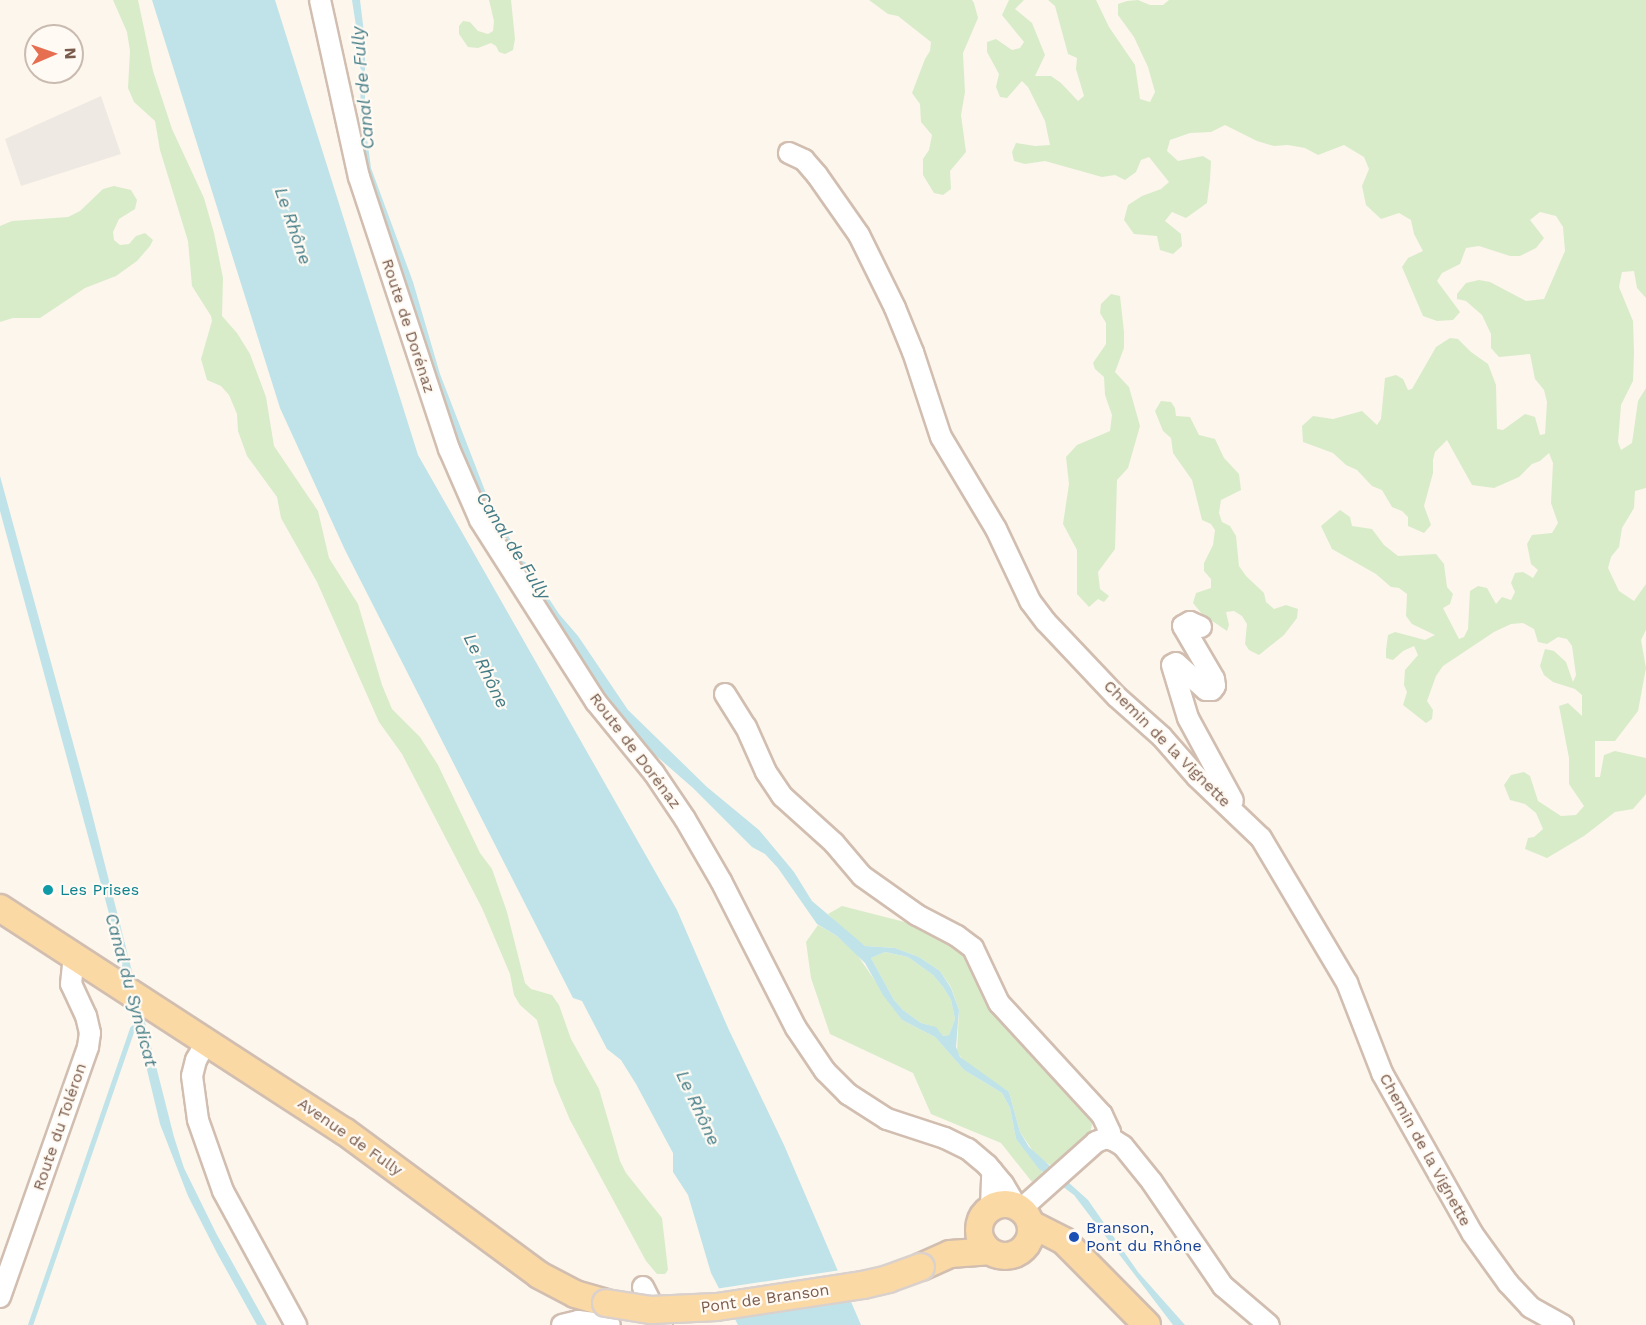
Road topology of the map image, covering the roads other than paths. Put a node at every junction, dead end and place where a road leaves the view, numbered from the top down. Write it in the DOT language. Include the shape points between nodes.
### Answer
graph roads {
  1 [pos="320,0"];
  2 [pos="789,153"];
  3 [pos="1201,627"];
  4 [pos="725,694"];
  5 [pos="1246,823"];
  6 [pos="0,908"];
  7 [pos="83,962"];
  8 [pos="207,1041"];
  9 [pos="1110,1138"];
  10 [pos="992,1171"];
  11 [pos="1026,1208"];
  12 [pos="985,1217"];
  13 [pos="1069,1246"];
  14 [pos="989,1251"];
  15 [pos="1022,1251"];
  16 [pos="950,1254"];
  17 [pos="643,1287"];
  18 [pos="0,1297"];
  19 [pos="608,1314"];
  20 [pos="296,1325"];
  21 [pos="562,1325"];
  22 [pos="662,1325"];
  23 [pos="1147,1325"];
  24 [pos="1269,1325"];
  25 [pos="1563,1325"];
  1 -- 10 [label="street, Route de Dorénaz" via="359,177 449,448 473,508 596,702 654,773 685,819 796,1028 825,1071 866,1108 903,1126 957,1143"];
  2 -- 5 [label="street, Chemin de la Vignette" via="804,160 818,175 859,235 913,352 941,437 996,529 1038,612 1117,697"];
  3 -- 5 [label="street" via="1190,622 1183,626 1214,680 1212,690 1206,690 1176,663 1172,665 1188,718"];
  4 -- 9 [label="street" via="782,796 834,843 862,876 973,948 1004,1011 1102,1115"];
  5 -- 25 [label="street, Chemin de la Vignette" via="1273,855 1347,983 1382,1073 1472,1233 1530,1306"];
  6 -- 7 [label="main road, Avenue de Fully"];
  7 -- 8 [label="main road, Avenue de Fully"];
  7 -- 18 [label="street, Route du Toléron" via="71,984 86,1016 88,1047"];
  8 -- 19 [label="main road, Avenue de Fully" via="344,1131 539,1275"];
  8 -- 20 [label="street" via="192,1076 198,1120 223,1191"];
  9 -- 11 [label="street" via="1096,1142"];
  9 -- 24 [label="street" via="1123,1146 1139,1165 1223,1286"];
  10 -- 11 [label="street, Route de Dorénaz"];
  10 -- 12 [label="street"];
  11 -- 12 [label="main road" via="1003,1204"];
  11 -- 13 [label="main road"];
  11 -- 15 [label="main road" via="1030,1238"];
  12 -- 14 [label="main road" via="981,1240"];
  12 -- 16 [label="main road"];
  13 -- 15 [label="main road"];
  13 -- 23 [label="main road"];
  14 -- 15 [label="main road" via="1006,1257"];
  14 -- 16 [label="main road"];
  16 -- 19 [label="main road, Pont de Branson, bridge" via="863,1285 717,1307"];
  17 -- 22 [label="street"];
  19 -- 21 [label="street"];
}
